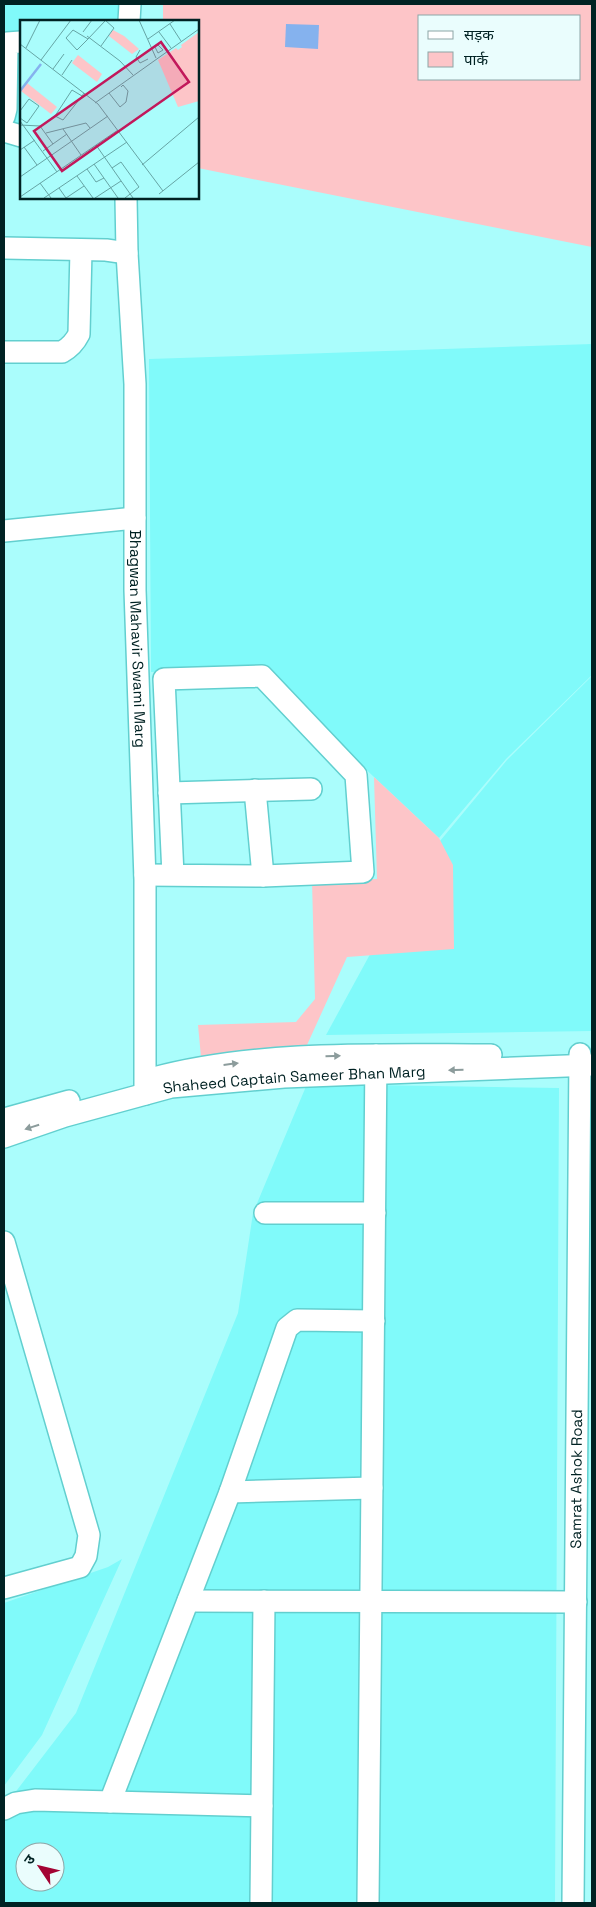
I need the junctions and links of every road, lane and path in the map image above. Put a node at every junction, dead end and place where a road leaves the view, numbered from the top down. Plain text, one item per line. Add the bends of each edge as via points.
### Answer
1 (130, 4) edge
2 (129, 20) edge
3 (20, 42) edge
4 (10, 105) edge
5 (4, 131) edge
6 (20, 136) edge
7 (126, 199) edge
8 (4, 248) edge
9 (81, 250) junction
10 (127, 254) junction
11 (4, 352) edge
12 (135, 518) junction
13 (4, 531) edge
14 (311, 789) dead end
15 (255, 790) junction
16 (169, 793) junction
17 (145, 875) junction
18 (174, 875) junction
19 (263, 876) junction
20 (586, 1060) edge
21 (376, 1064) junction
22 (145, 1087) junction
23 (4, 1118) edge
24 (4, 1136) edge
25 (265, 1213) dead end
26 (375, 1213) junction
27 (4, 1242) edge
28 (374, 1321) junction
29 (585, 1383) edge
30 (372, 1488) junction
31 (230, 1492) junction
32 (4, 1588) edge
33 (371, 1600) junction
34 (188, 1601) junction
35 (264, 1601) junction
36 (576, 1602) junction
37 (110, 1802) junction
38 (262, 1806) junction
39 (4, 1809) edge
40 (262, 1903) edge
41 (368, 1903) edge
42 (573, 1903) edge

1 - 2 street
3 - 4 street via 7,43
5 - 6 street
7 - 10 street, Bhagwan Mahavir Swami Marg
8 - 9 street
9 - 10 street
9 - 11 street via 79,334 75,341 62,352
10 - 12 street, Bhagwan Mahavir Swami Marg via 135,384
12 - 13 street
12 - 17 street, Bhagwan Mahavir Swami Marg via 137,684
14 - 15 street
15 - 16 street
15 - 19 street
16 - 18 street
16 - 19 street via 164,679 262,676 356,775 363,872
17 - 18 street
17 - 22 street, Bhagwan Mahavir Swami Marg
18 - 19 street
20 - 21 street, Shaheed Captain Sameer Bhan Marg
20 - 29 street, Samrat Ashok Road
21 - 22 street, Shaheed Captain Sameer Bhan Marg via 285,1058 182,1070
21 - 26 street
22 - 23 street, Shaheed Captain Sameer Bhan Marg
22 -> 24 street, Shaheed Captain Sameer Bhan Marg
25 - 26 street
26 - 28 street
27 - 32 street via 89,1536 86,1556 80,1567
28 - 30 street
28 - 31 street via 297,1320 287,1328
29 - 36 street, Samrat Ashok Road
30 - 31 street
30 - 33 street
31 - 34 street
33 - 35 street
33 - 36 street
33 - 41 street
34 - 35 street
34 - 37 street
35 - 38 street
36 - 42 street, Samrat Ashok Road
37 - 38 street
37 - 39 street via 35,1800
38 - 40 street

